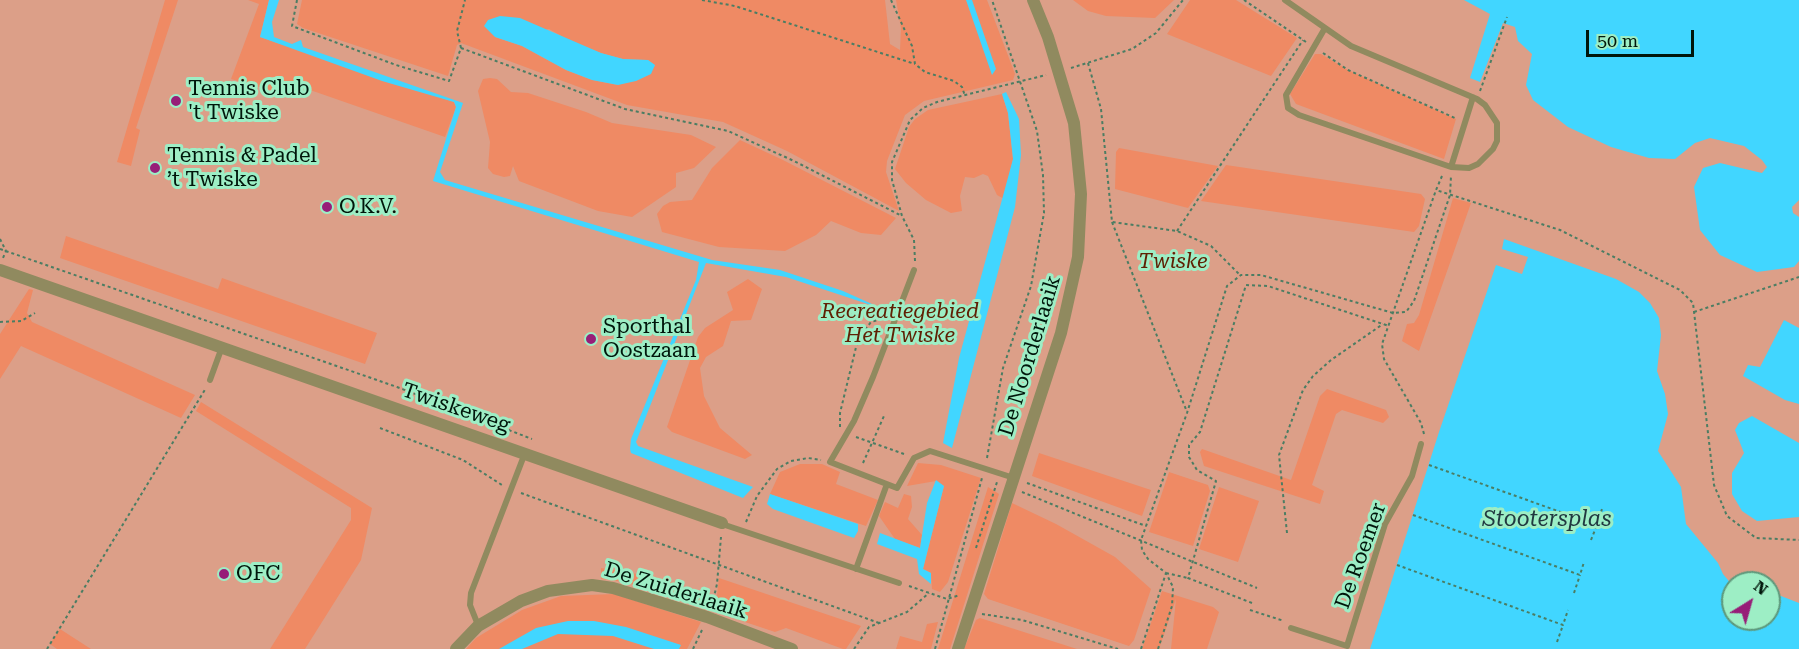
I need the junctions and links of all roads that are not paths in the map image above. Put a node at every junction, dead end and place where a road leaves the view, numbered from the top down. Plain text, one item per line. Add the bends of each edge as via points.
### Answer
1 (1033, 0) edge
2 (1285, 0) edge
3 (1325, 28) junction
4 (1475, 98) junction
5 (1448, 166) junction
6 (0, 270) edge
7 (914, 270) road end
8 (222, 347) junction
9 (210, 380) road end
10 (1422, 444) road end
11 (525, 453) junction
12 (1012, 483) junction
13 (887, 484) junction
14 (722, 524) joint
15 (856, 569) junction
16 (898, 583) road end
17 (478, 626) junction
18 (1292, 626) road end
19 (1346, 648) edge
20 (456, 649) edge
21 (792, 649) edge
22 (958, 649) edge

1 - 12 street, De Noorderlaaik via 1074,123 1081,224 1061,333
2 - 3 lane
3 - 4 lane via 1351,46
3 - 5 lane via 1286,95 1288,108 1299,116
4 - 5 lane
4 - 5 lane via 1497,123 1497,141 1478,165
6 - 8 street, Twiskeweg
7 - 13 lane via 888,343 830,462
8 - 9 lane
8 - 11 street, Twiskeweg
10 - 19 lane, De Roemer via 1412,476 1385,524
11 - 14 street, Twiskeweg
11 - 17 lane via 471,593 470,605
12 - 13 lane via 985,468 940,453 923,453 914,458 897,488
12 - 22 street, De Noorderlaaik
13 - 15 lane
14 - 15 lane, Twiskeweg
15 - 16 lane, Twiskeweg
17 - 20 street, De Zuiderlaaik
17 - 21 street, De Zuiderlaaik via 521,601 548,591 592,585 707,618
18 - 19 lane, De Roemer

